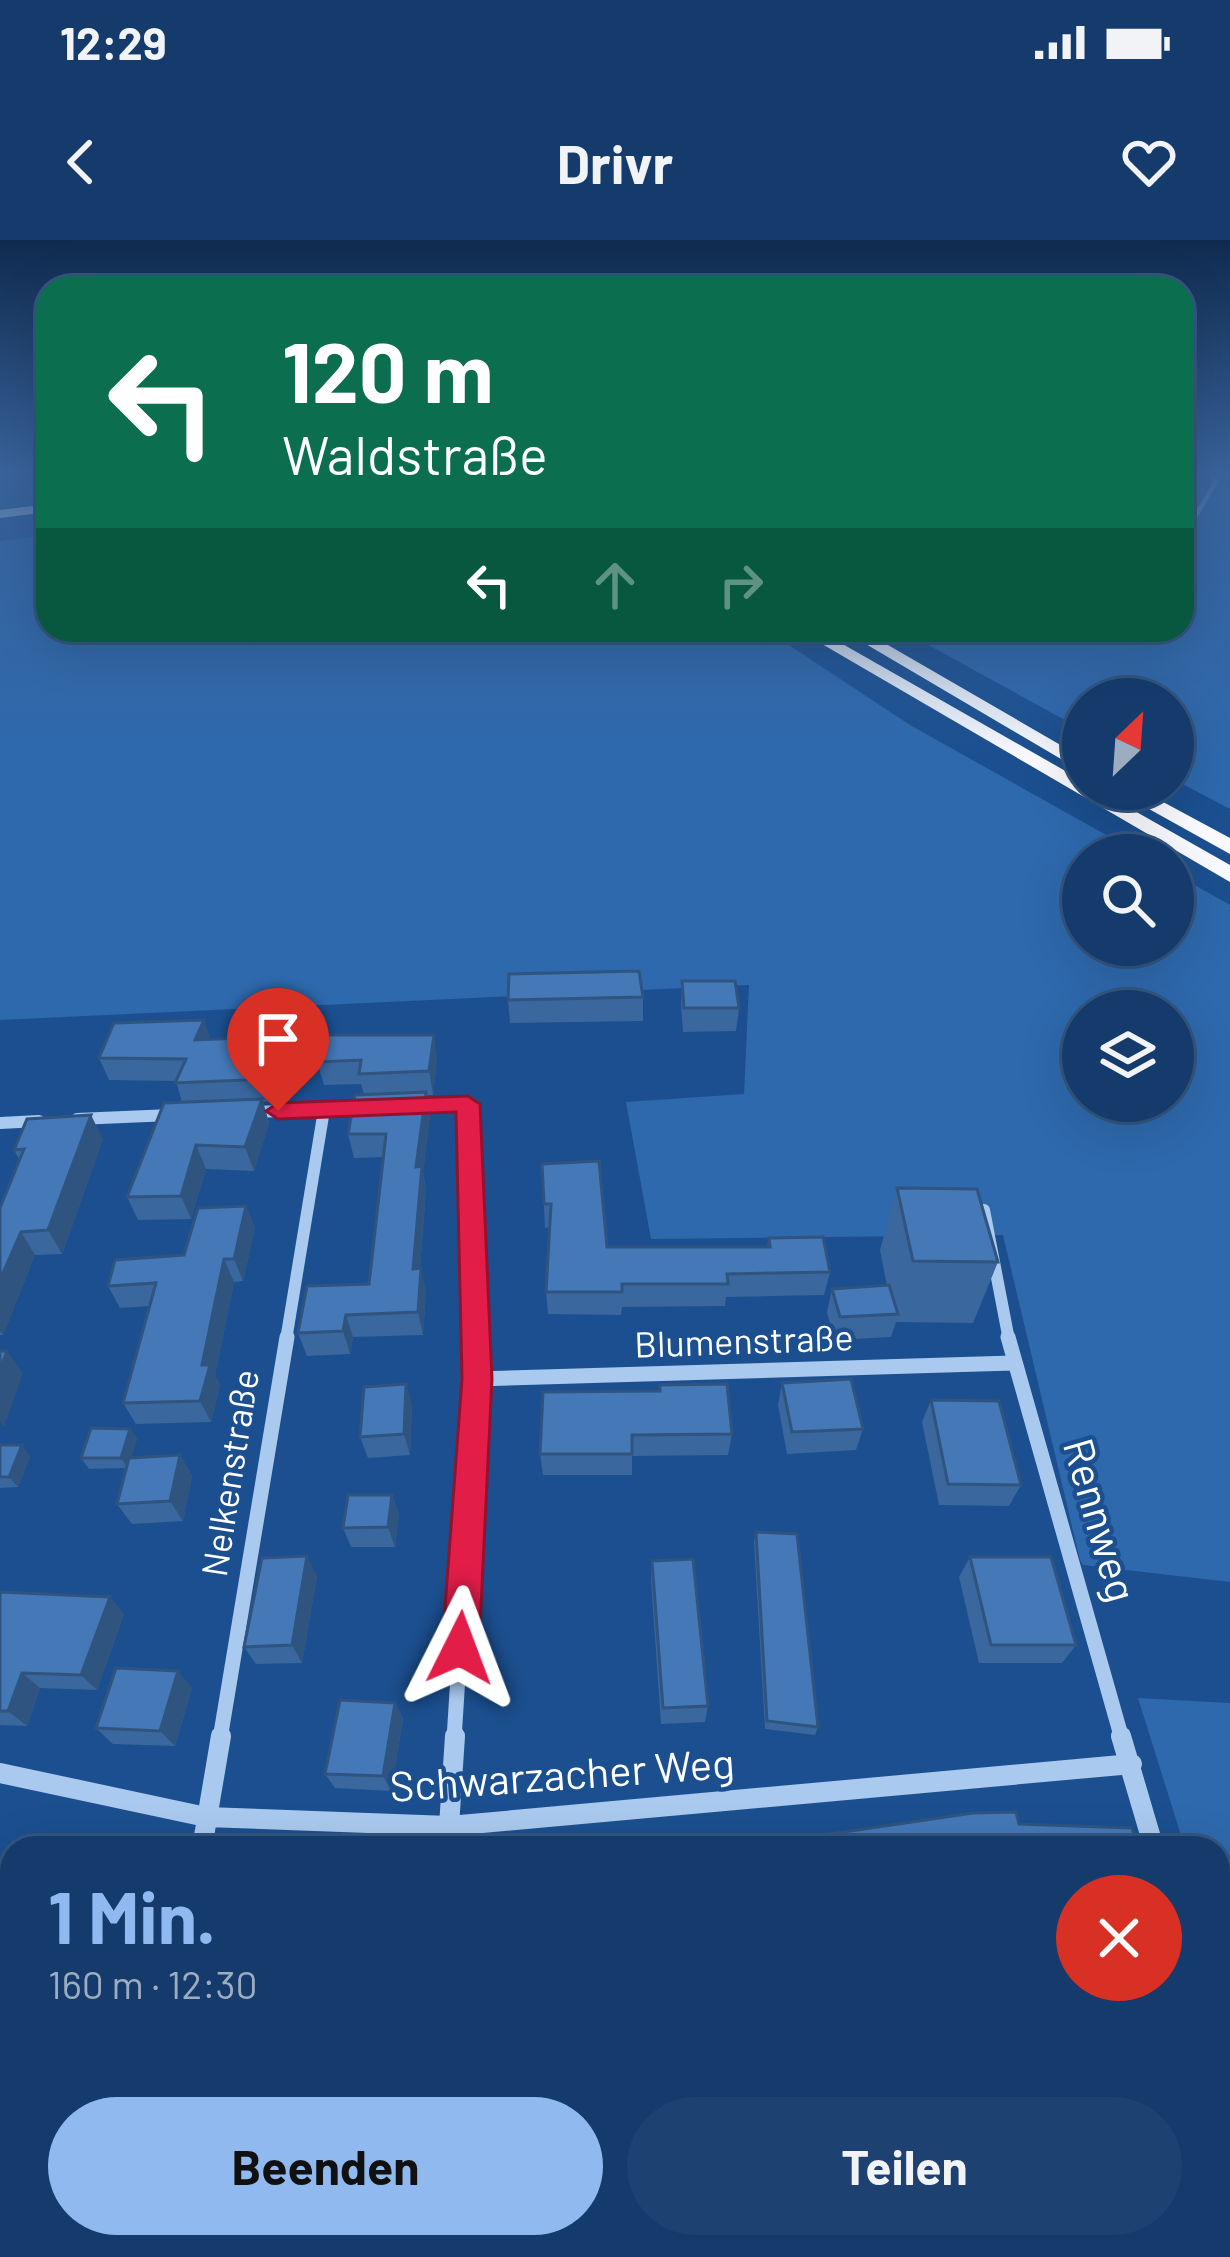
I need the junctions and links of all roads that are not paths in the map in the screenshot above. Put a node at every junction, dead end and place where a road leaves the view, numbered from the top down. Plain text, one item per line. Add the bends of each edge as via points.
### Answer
1 (826, 642) edge
2 (871, 642) edge
3 (1062, 754) edge
4 (1162, 810) edge
5 (1230, 847) edge
6 (1230, 875) edge
7 (406, 1106) edge
8 (386, 1107) edge
9 (324, 1110) junction
10 (233, 1112) edge
11 (188, 1114) edge
12 (71, 1119) edge
13 (47, 1120) edge
14 (0, 1123) edge
15 (984, 1210) edge
16 (1013, 1363) junction
17 (477, 1379) junction
18 (1132, 1764) junction
19 (0, 1773) edge
20 (206, 1817) junction
21 (449, 1826) junction
22 (204, 1836) edge
23 (1151, 1836) edge

1 - 6 highway
2 - 3 highway
4 - 5 highway
7 - 17 street via 468,1104
8 - 9 street
9 - 10 street
9 - 20 street, Nelkenstraße
11 - 12 street
13 - 14 street
15 - 16 street, Rennweg
16 - 17 street, Blumenstraße
16 - 18 street, Rennweg
17 - 21 street
18 - 21 street, Schwarzacher Weg
18 - 23 street, Rennweg
19 - 20 street, Schwarzacher Weg
20 - 21 street, Schwarzacher Weg
20 - 22 street, Nelkenstraße

